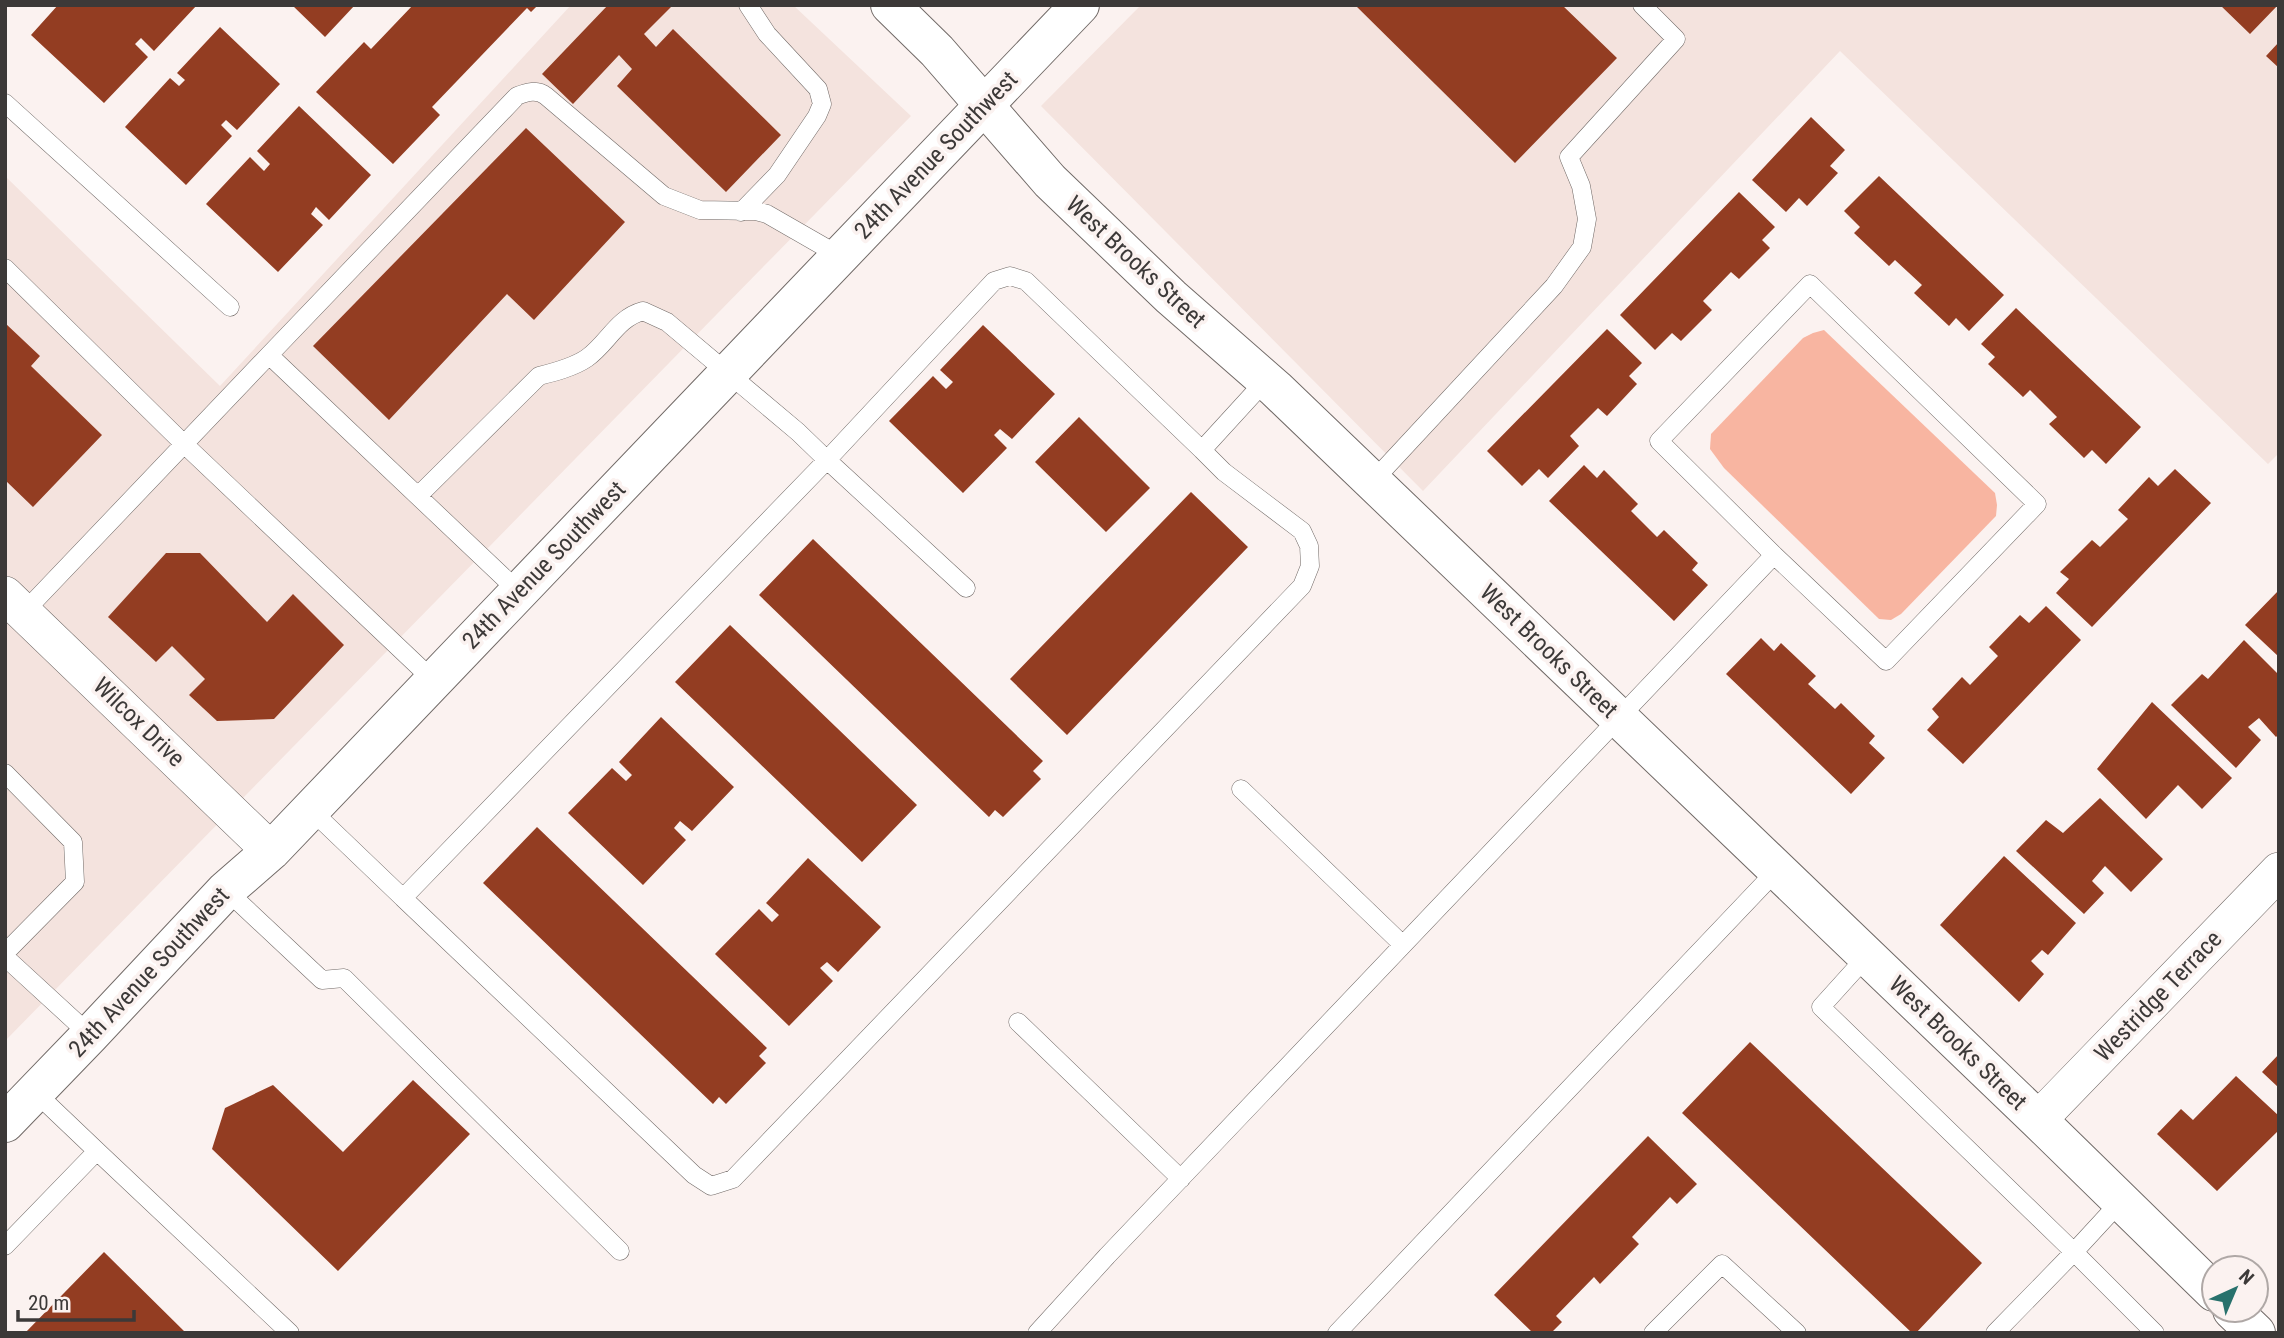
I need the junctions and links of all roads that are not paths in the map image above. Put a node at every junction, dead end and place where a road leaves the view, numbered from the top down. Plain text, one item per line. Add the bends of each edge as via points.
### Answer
1 (748, 5) edge
2 (890, 5) edge
3 (1080, 5) edge
4 (1642, 5) edge
5 (5, 103) edge
6 (985, 104) junction
7 (741, 212) junction
8 (842, 254) junction
9 (5, 268) edge
10 (230, 307) dead end
11 (269, 355) junction
12 (729, 373) junction
13 (1266, 380) junction
14 (184, 444) junction
15 (1202, 450) junction
16 (827, 460) junction
17 (1373, 481) junction
18 (418, 496) junction
19 (1774, 555) junction
20 (966, 588) dead end
21 (518, 592) junction
22 (15, 603) edge
23 (434, 681) junction
24 (1619, 718) junction
25 (5, 773) edge
26 (1241, 789) dead end
27 (310, 809) junction
28 (271, 850) junction
29 (1777, 870) junction
30 (2279, 872) edge
31 (226, 890) junction
32 (403, 898) junction
33 (1403, 945) junction
34 (5, 955) edge
35 (1867, 956) junction
36 (1018, 1022) dead end
37 (90, 1035) junction
38 (35, 1092) junction
39 (2038, 1120) junction
40 (5, 1123) edge
41 (97, 1151) junction
42 (1181, 1178) junction
43 (2121, 1201) junction
44 (5, 1246) edge
45 (620, 1251) dead end
46 (2074, 1252) junction
47 (2200, 1278) edge
48 (290, 1333) edge
49 (1037, 1333) edge
50 (1337, 1333) edge
51 (1653, 1333) edge
52 (1797, 1333) edge
53 (1995, 1333) edge
54 (2155, 1333) edge

1 - 7 lane via 767,34 818,89 822,104 777,175
2 - 6 street, West Brooks Street
3 - 6 street, 24th Avenue Southwest
4 - 17 lane via 1676,39 1569,157 1587,219 1582,247 1554,286
5 - 10 lane
6 - 8 street, 24th Avenue Southwest
6 - 13 street, West Brooks Street via 1050,181
7 - 8 lane via 767,214
7 - 11 lane via 700,210 664,196 547,96 528,92 516,96
8 - 12 street, 24th Avenue Southwest
9 - 14 lane
11 - 14 lane
11 - 18 lane
12 - 16 lane
12 - 18 lane via 667,322 643,311 629,314 588,358 540,376
12 - 21 street, 24th Avenue Southwest
13 - 15 lane
13 - 17 street, West Brooks Street
14 - 22 lane
14 - 23 lane
15 - 16 lane via 1026,281 1010,276 994,281
15 - 32 lane via 1302,531 1310,566 1302,586 733,1179 711,1186 694,1175
16 - 20 lane
16 - 32 lane
17 - 24 street, West Brooks Street
18 - 21 lane
19 - 19 lane via 1659,441 1810,284 2037,504 1886,661
19 - 24 lane
21 - 23 street, 24th Avenue Southwest
22 - 28 street, Wilcox Drive
23 - 27 street, 24th Avenue Southwest
24 - 29 street, West Brooks Street
24 - 33 lane
25 - 34 lane via 73,842 75,882
26 - 33 lane
27 - 28 street, 24th Avenue Southwest
27 - 32 lane
28 - 31 street, 24th Avenue Southwest
29 - 35 street, West Brooks Street
29 - 50 lane
30 - 39 street, Westridge Terrace
31 - 37 street, 24th Avenue Southwest
31 - 45 lane via 322,980 344,978
33 - 42 lane
34 - 37 lane
35 - 39 street, West Brooks Street
35 - 46 lane via 1821,1007
36 - 42 lane
37 - 38 street, 24th Avenue Southwest
38 - 40 street, 24th Avenue Southwest
38 - 41 lane
39 - 43 street, West Brooks Street
41 - 44 lane
41 - 48 lane
42 - 49 lane
43 - 46 lane
43 - 47 street, West Brooks Street
46 - 53 lane
46 - 54 lane
51 - 52 lane via 1723,1264

